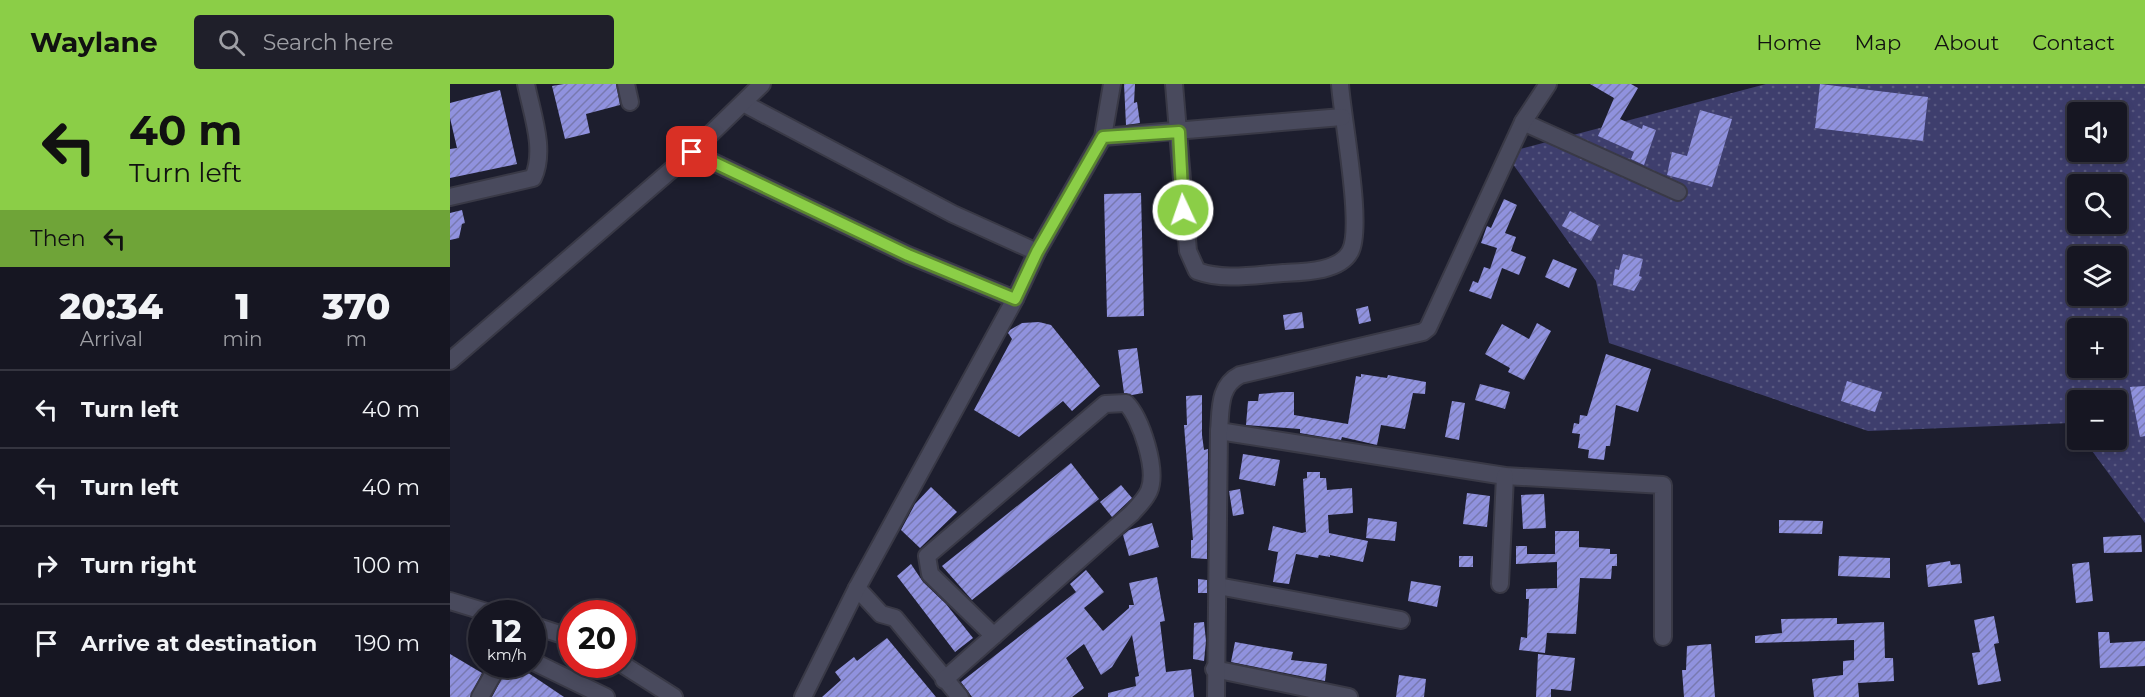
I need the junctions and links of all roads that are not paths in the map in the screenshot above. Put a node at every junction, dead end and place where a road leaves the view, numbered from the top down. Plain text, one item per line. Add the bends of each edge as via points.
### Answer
1 (526, 84) edge
2 (626, 84) edge
3 (762, 84) edge
4 (1112, 84) edge
5 (1174, 84) edge
6 (1340, 84) edge
7 (1548, 84) edge
8 (630, 102) dead end
9 (743, 103) junction
10 (1342, 117) junction
11 (1523, 122) junction
12 (1179, 132) junction
13 (1103, 137) junction
14 (692, 152) junction
15 (1678, 192) dead end
16 (450, 197) edge
17 (1037, 252) junction
18 (1015, 299) junction
19 (450, 361) edge
20 (1219, 431) junction
21 (1505, 476) junction
22 (1500, 585) dead end
23 (1218, 586) junction
24 (857, 588) junction
25 (450, 601) edge
26 (468, 606) edge
27 (1401, 620) dead end
28 (994, 636) junction
29 (1663, 637) dead end
30 (546, 668) edge
31 (1214, 669) junction
32 (636, 673) edge
33 (491, 678) edge
34 (944, 680) junction
35 (480, 697) edge
36 (606, 697) edge
37 (674, 697) edge
38 (803, 697) edge
39 (960, 697) edge
40 (1216, 697) edge
41 (1349, 697) edge

1 - 16 street via 539,151 539,166 533,178
2 - 8 street
3 - 9 street
4 - 13 street
5 - 12 street
6 - 10 street
7 - 11 street
9 - 14 street
9 - 17 street via 953,214
10 - 12 street
10 - 12 street via 1354,243 1350,254 1314,271 1232,277 1197,272 1188,251
11 - 15 street
11 - 20 street via 1428,328 1232,379 1223,392
12 - 13 street
13 - 17 street
14 - 18 street via 908,255
14 - 19 street
17 - 18 street
18 - 24 street
20 - 21 street
20 - 23 street
21 - 22 street
21 - 29 street via 1663,485
23 - 27 street
23 - 31 street
24 - 34 street via 881,614 895,618
24 - 38 street
25 - 26 street
28 - 28 street via 1132,513 1147,494 1152,469 1136,413 1126,403 1105,404 927,556 930,574
28 - 34 street
30 - 36 street
31 - 40 street
31 - 41 street
32 - 37 street
33 - 35 street
34 - 39 street

